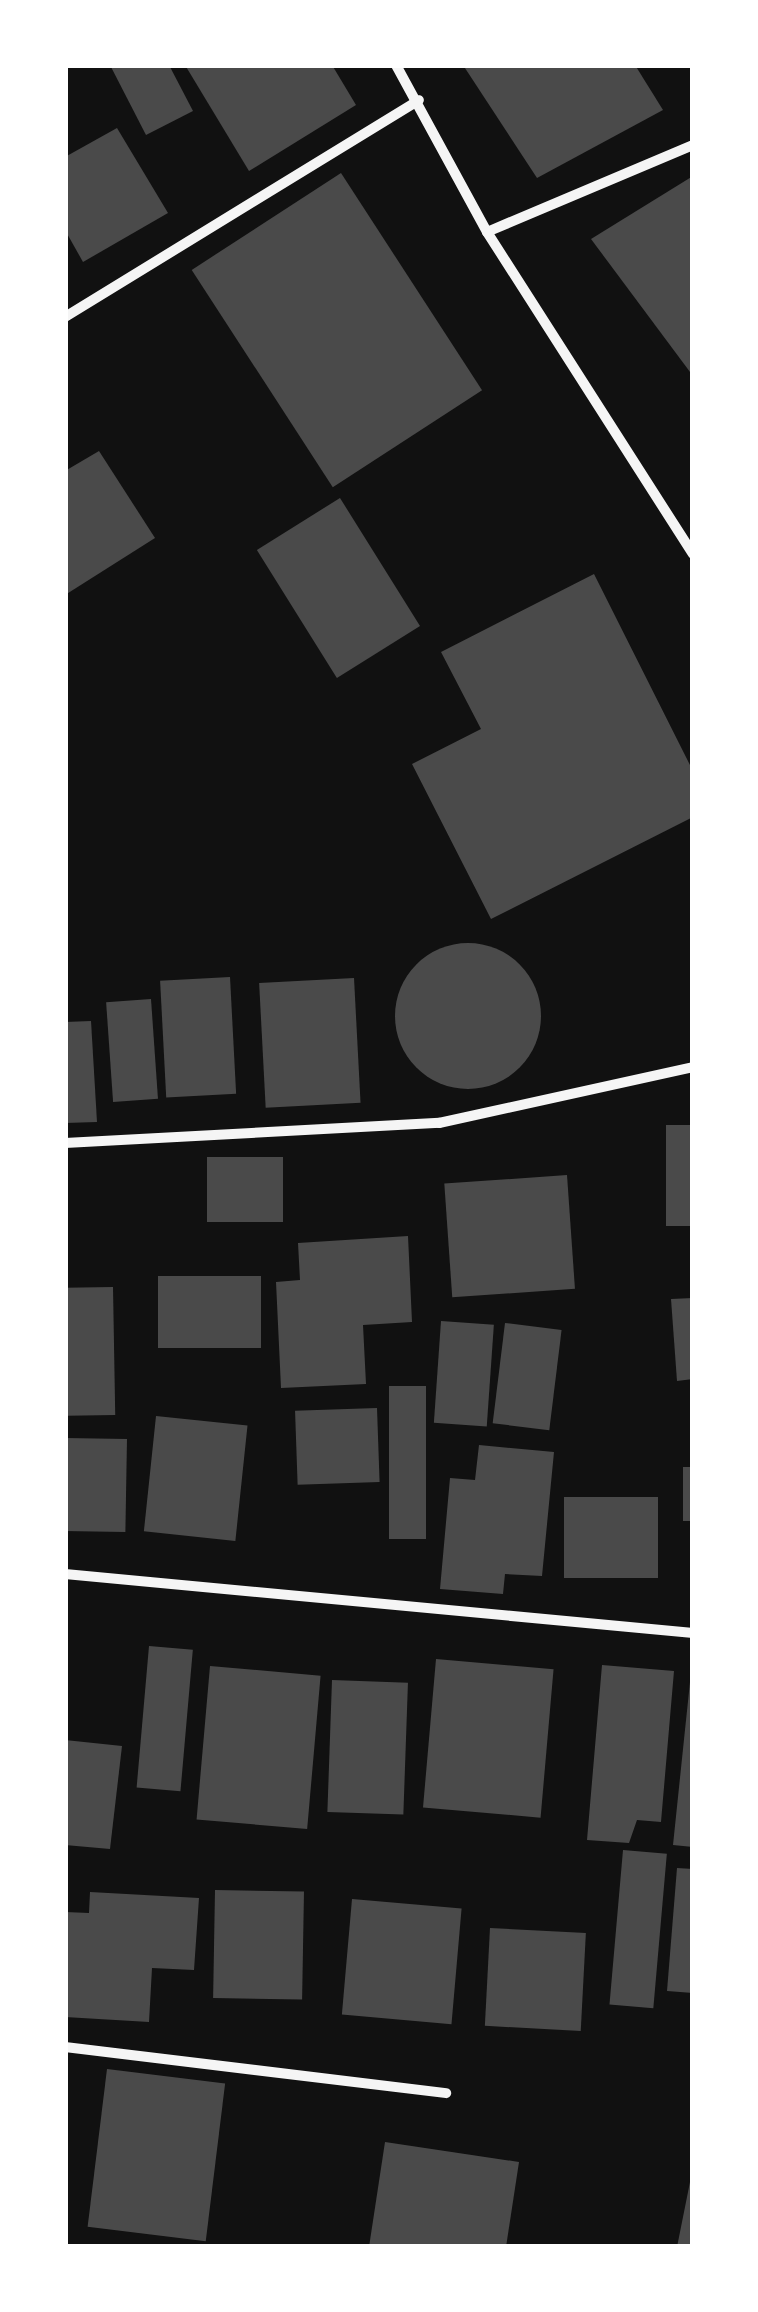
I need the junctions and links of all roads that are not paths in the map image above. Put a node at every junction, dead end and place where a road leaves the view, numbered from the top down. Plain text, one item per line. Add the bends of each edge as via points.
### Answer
1 (396, 65) edge
2 (419, 100) junction
3 (693, 146) edge
4 (487, 232) junction
5 (65, 317) edge
6 (693, 554) edge
7 (693, 1067) edge
8 (65, 1143) edge
9 (65, 1574) edge
10 (693, 1633) edge
11 (65, 2047) edge
12 (446, 2093) dead end

1 - 2 street
2 - 4 street
2 - 5 street
3 - 4 street
4 - 6 street
7 - 8 street via 439,1123
9 - 10 street
11 - 12 street

